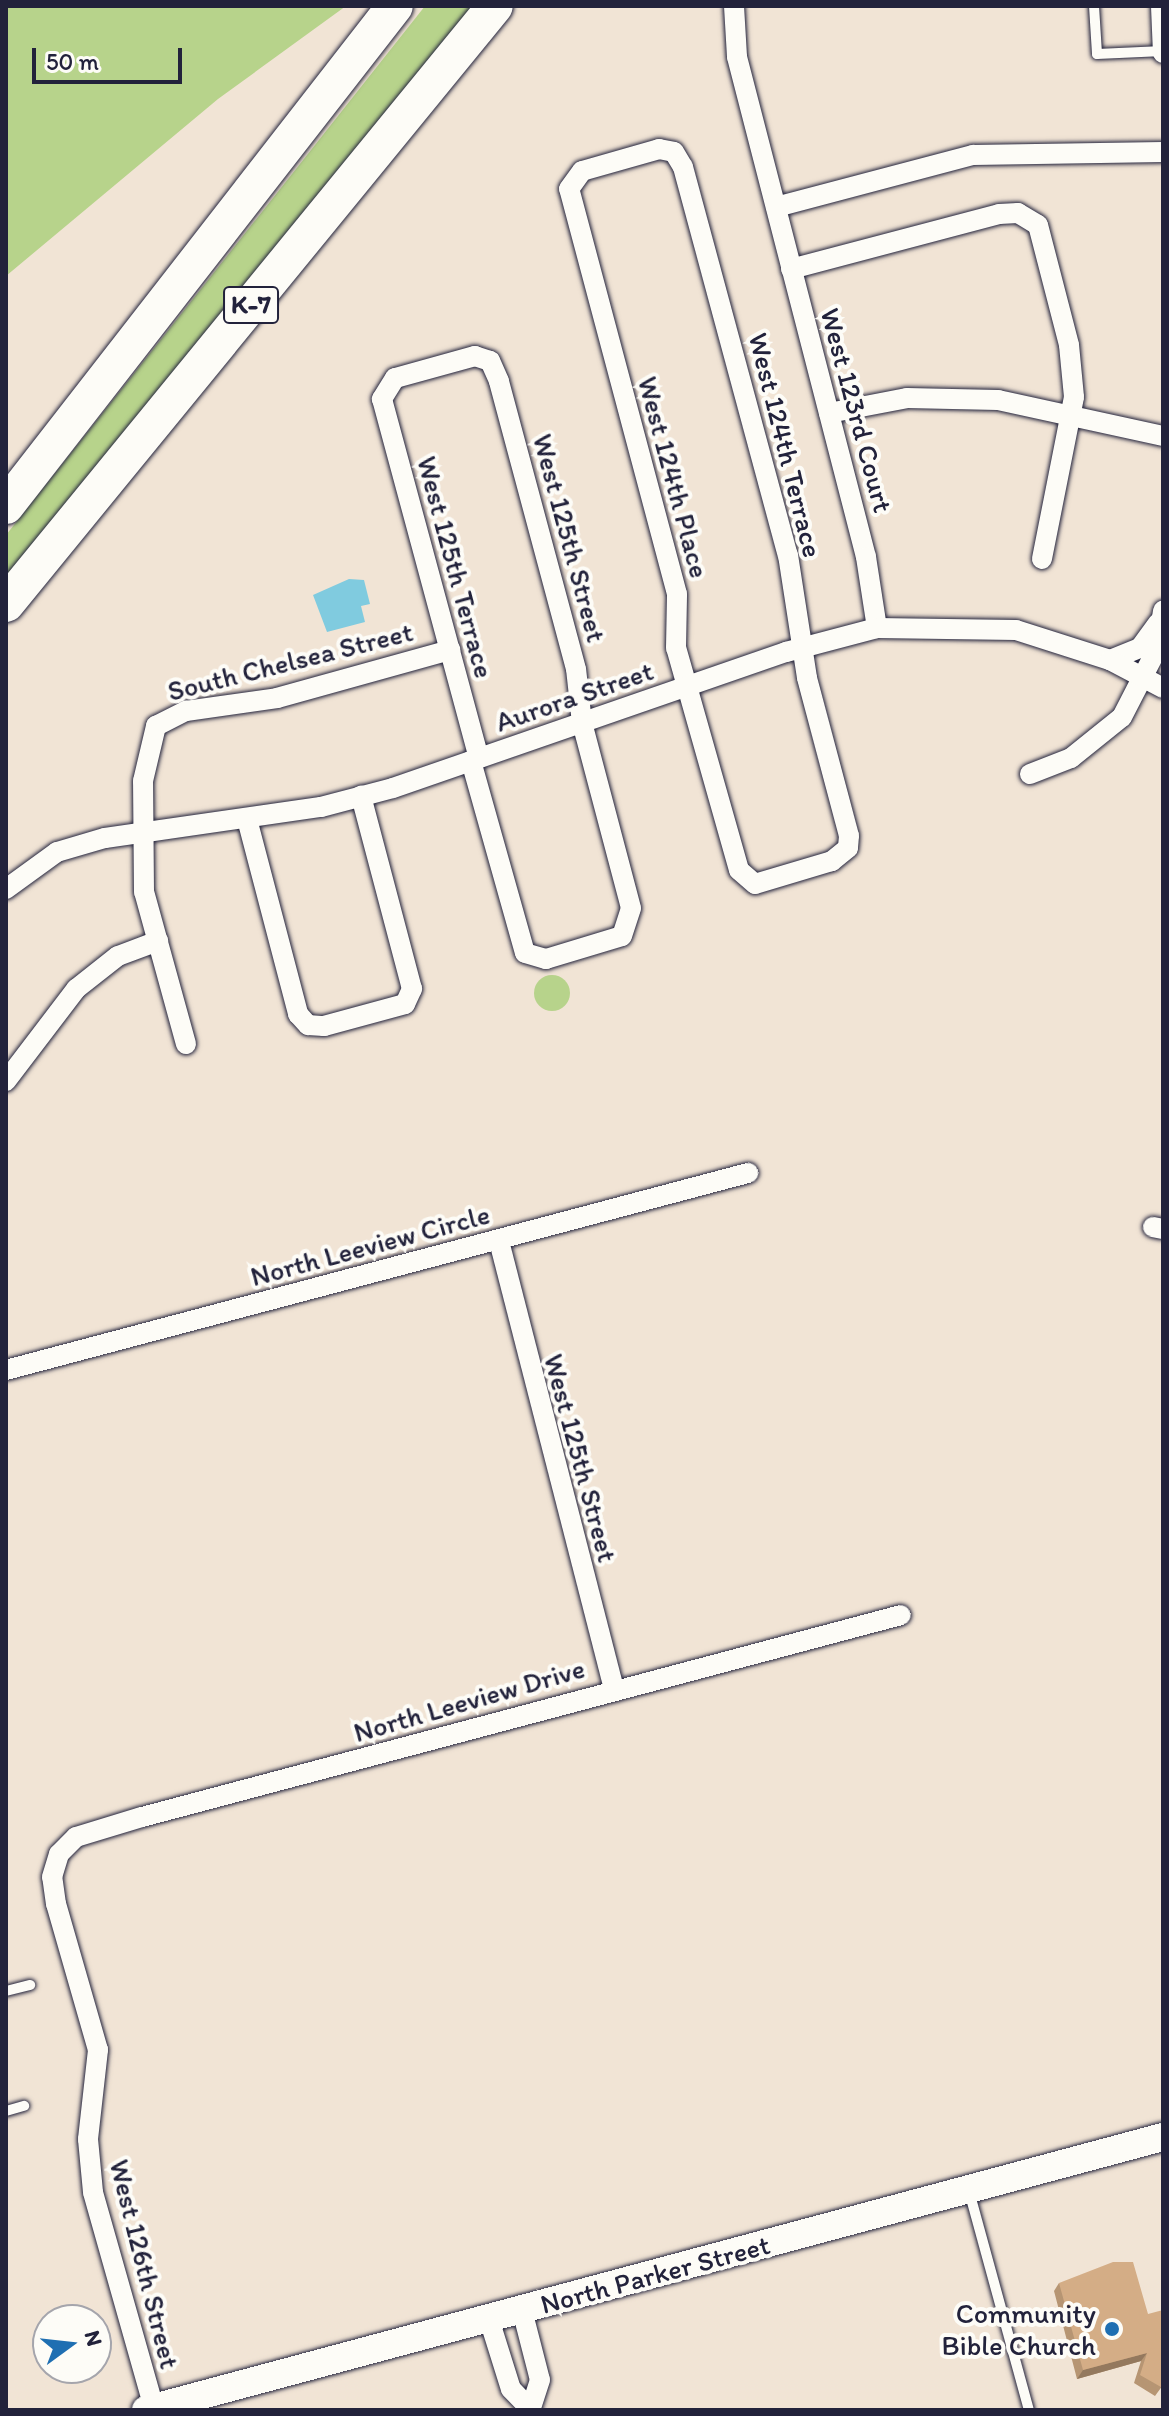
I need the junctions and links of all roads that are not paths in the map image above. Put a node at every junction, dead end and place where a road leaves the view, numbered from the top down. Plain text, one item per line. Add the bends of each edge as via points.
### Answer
1 (395, 6) edge
2 (495, 6) edge
3 (734, 6) edge
4 (1094, 6) edge
5 (1161, 6) edge
6 (1163, 52) edge
7 (1163, 152) edge
8 (573, 177) joint
9 (776, 207) junction
10 (791, 269) junction
11 (383, 390) joint
12 (1071, 411) junction
13 (829, 413) junction
14 (1163, 436) edge
15 (6, 506) edge
16 (1042, 559) dead end
17 (6, 604) edge
18 (1162, 615) edge
19 (877, 628) junction
20 (802, 648) junction
21 (450, 650) junction
22 (1110, 660) junction
23 (1158, 684) edge
24 (688, 687) junction
25 (582, 723) junction
26 (475, 759) junction
27 (1030, 774) dead end
28 (361, 796) junction
29 (247, 819) junction
30 (146, 831) junction
31 (839, 857) joint
32 (6, 889) edge
33 (158, 941) junction
34 (532, 957) joint
35 (186, 1044) dead end
36 (6, 1081) edge
37 (748, 1173) dead end
38 (499, 1241) junction
39 (6, 1370) edge
40 (901, 1615) dead end
41 (614, 1689) junction
42 (59, 1854) joint
43 (30, 1985) dead end
44 (6, 1991) edge
45 (24, 2106) dead end
46 (6, 2111) edge
47 (1163, 2137) edge
48 (969, 2189) junction
49 (522, 2310) junction
50 (489, 2319) junction
51 (150, 2409) edge
52 (531, 2409) edge
53 (1029, 2410) edge

1 - 15 highway, K-7
2 - 17 highway, K-7
3 - 9 street, West 123rd Court via 737,57
4 - 6 lane via 1097,54
5 - 6 street
7 - 9 street via 973,155
8 - 20 street, West 124th Terrace via 659,149 680,157 788,555
8 - 24 street, West 124th Place via 570,201 677,594 676,648
9 - 10 street, West 123rd Court
10 - 12 street via 999,214 1031,217 1069,345
10 - 13 street, West 123rd Court
11 - 21 street, West 125th Terrace
11 - 25 street, West 125th Street via 395,378 470,357 494,367 576,669
12 - 13 street via 943,397
12 - 14 street
12 - 16 street
13 - 19 street, West 123rd Court
18 - 22 street via 1140,648
18 - 23 street
19 - 20 street, Aurora Street
19 - 22 street, Aurora Street via 1016,630
20 - 24 street, Aurora Street
20 - 31 street, West 124th Terrace via 849,836
21 - 26 street, West 125th Terrace
21 - 30 street, South Chelsea Street via 277,698 170,716 156,726 143,781
22 - 23 street, Aurora Street
23 - 27 street via 1098,739
24 - 25 street, Aurora Street
24 - 31 street, West 124th Place via 742,878 755,884
25 - 26 street, Aurora Street
25 - 34 street, West 125th Street via 633,918 619,937
26 - 28 street, Aurora Street
26 - 34 street, West 125th Terrace via 521,947
28 - 29 street, Aurora Street
28 - 29 street via 409,975 405,1004 324,1026 303,1022
29 - 30 street, Aurora Street
30 - 32 street, Aurora Street via 57,852
30 - 33 street, South Chelsea Street via 144,892
33 - 35 street, South Chelsea Street
33 - 36 street via 118,956 76,989
37 - 38 street, North Leeview Circle
38 - 39 street, North Leeview Circle
38 - 41 street, West 125th Street
40 - 41 street, North Leeview Drive
41 - 42 street, North Leeview Drive via 142,1817 76,1837
42 - 51 street, West 126th Street via 52,1877 56,1904 98,2050 88,2139 93,2192
43 - 44 lane
45 - 46 lane
47 - 48 street, North Parker Street
48 - 49 street, North Parker Street
48 - 53 lane
49 - 50 street, North Parker Street
49 - 52 street via 540,2380
50 - 51 street, North Parker Street
50 - 52 street via 511,2389

